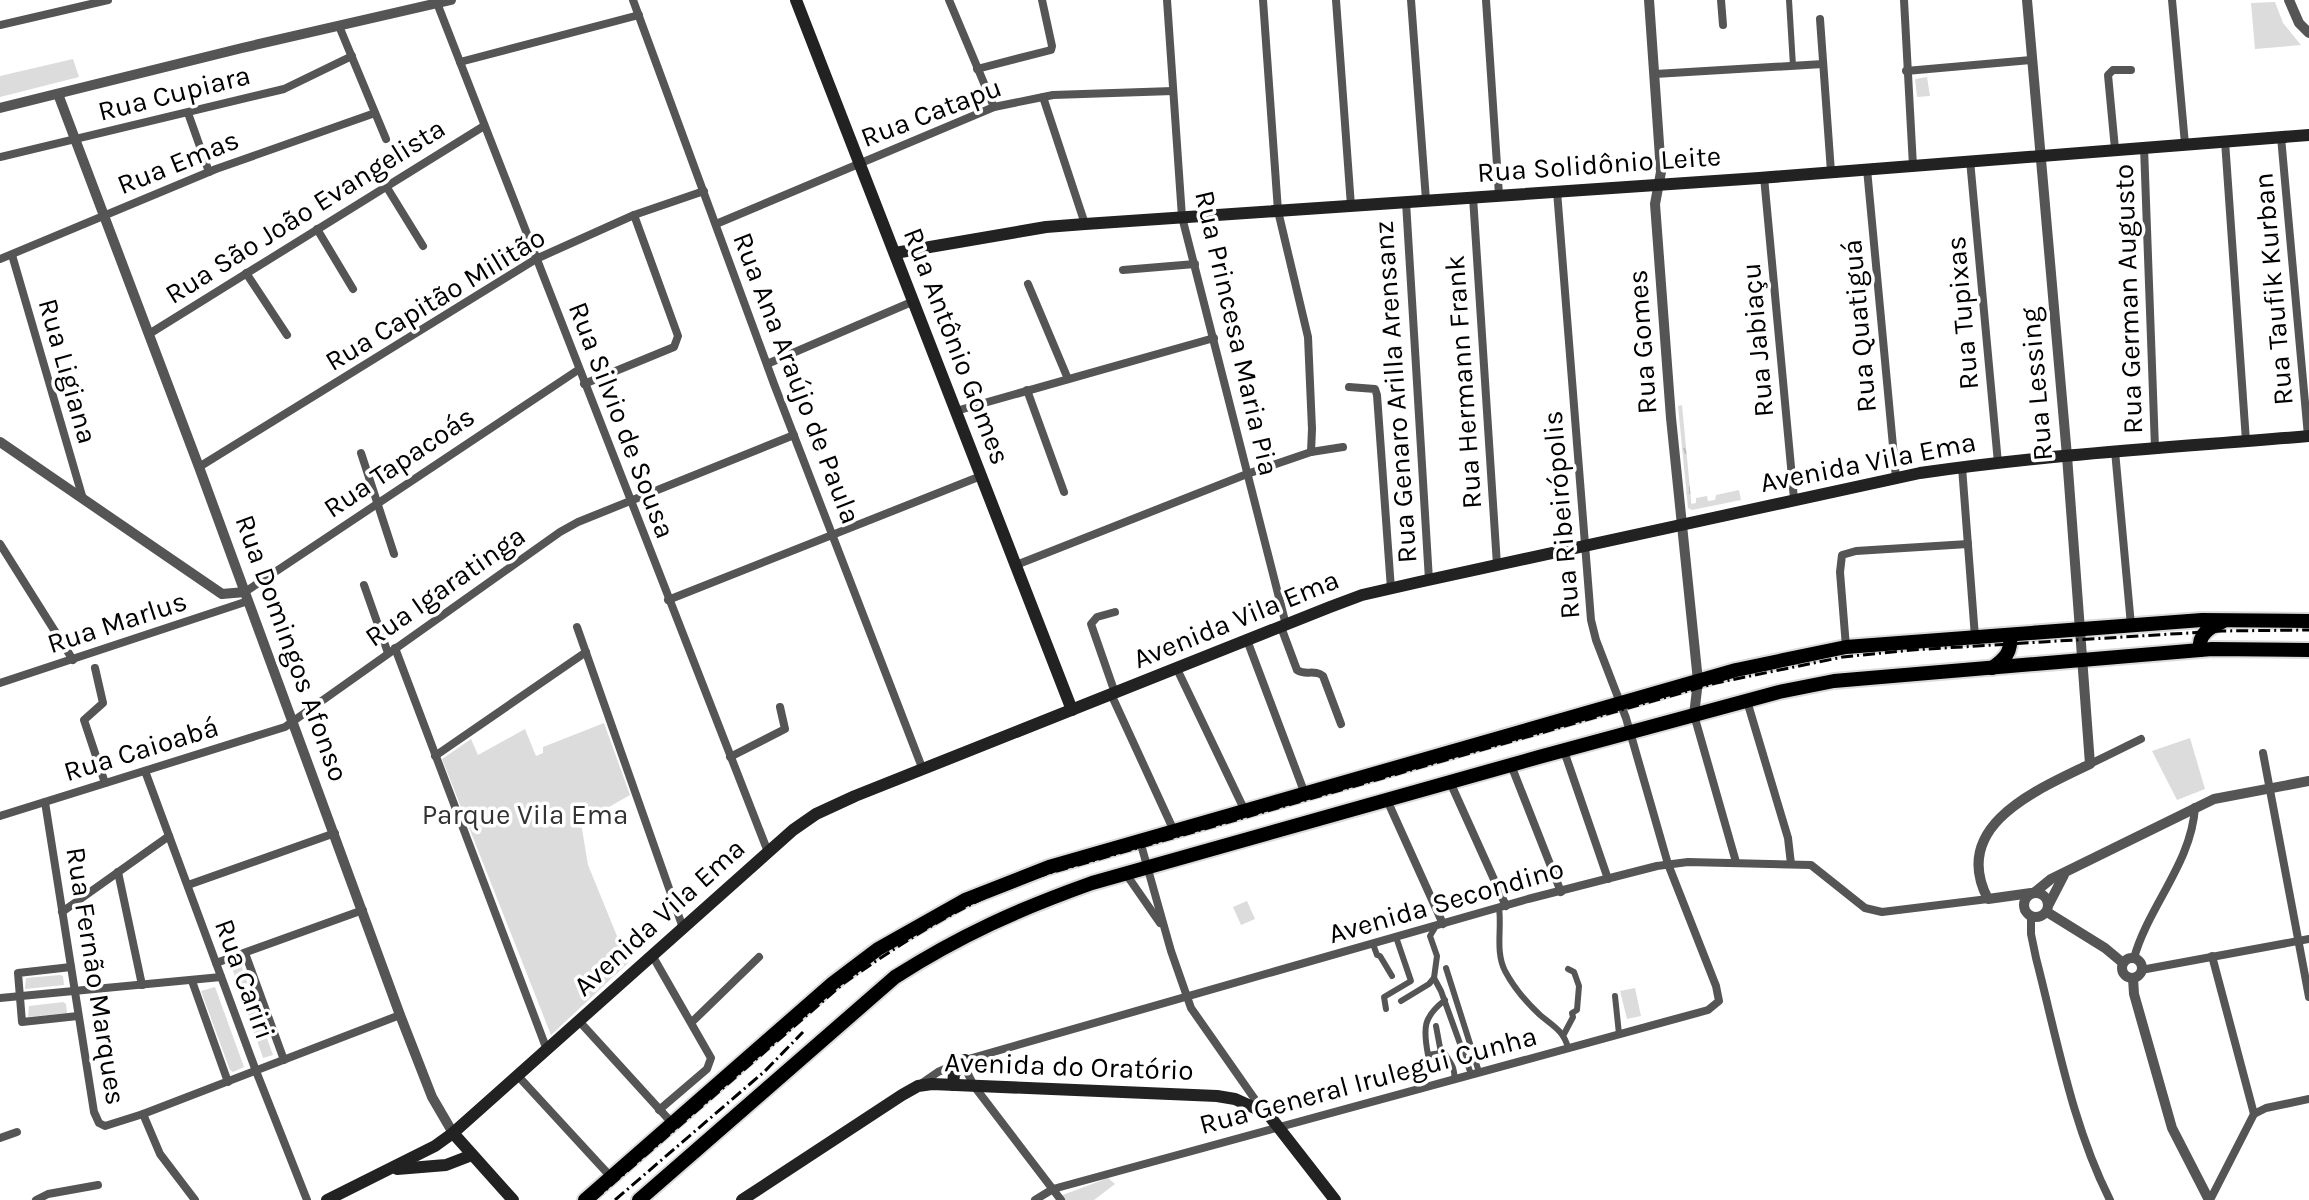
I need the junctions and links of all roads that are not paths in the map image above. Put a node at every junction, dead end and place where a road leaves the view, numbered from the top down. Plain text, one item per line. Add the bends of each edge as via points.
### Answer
1 (108, 0) edge
2 (451, 0) edge
3 (633, 0) edge
4 (796, 0) edge
5 (949, 0) edge
6 (1042, 0) edge
7 (1167, 0) edge
8 (1263, 0) edge
9 (1336, 0) edge
10 (1411, 0) edge
11 (1486, 0) edge
12 (1649, 0) edge
13 (1721, 0) edge
14 (1789, 0) edge
15 (1904, 0) edge
16 (2027, 0) edge
17 (2172, 0) edge
18 (2289, 0) edge
19 (437, 3) junction
20 (639, 15) junction
21 (1820, 19) dead end
22 (0, 25) edge
23 (1723, 25) dead end
24 (339, 26) junction
25 (2309, 33) edge
26 (352, 56) junction
27 (2031, 60) junction
28 (460, 62) junction
29 (1823, 64) junction
30 (1793, 66) junction
31 (977, 69) junction
32 (2131, 70) dead end
33 (1906, 71) junction
34 (1655, 74) junction
35 (1173, 91) junction
36 (58, 94) junction
37 (1043, 97) junction
38 (994, 107) junction
39 (0, 108) edge
40 (188, 113) junction
41 (375, 113) junction
42 (484, 126) junction
43 (2309, 135) edge
44 (2281, 137) junction
45 (76, 139) junction
46 (386, 139) dead end
47 (2225, 141) junction
48 (2185, 144) junction
49 (2144, 147) junction
50 (2115, 149) junction
51 (2039, 154) junction
52 (0, 157) edge
53 (1970, 160) junction
54 (860, 162) junction
55 (1913, 166) junction
56 (1867, 169) junction
57 (209, 172) junction
58 (1831, 172) junction
59 (1764, 177) junction
60 (1658, 185) junction
61 (386, 186) junction
62 (704, 191) junction
63 (1557, 191) junction
64 (1499, 195) junction
65 (1473, 197) junction
66 (1426, 200) junction
67 (1406, 202) junction
68 (1351, 206) junction
69 (1278, 211) junction
70 (634, 215) junction
71 (105, 216) junction
72 (1182, 217) junction
73 (716, 224) junction
74 (1085, 224) junction
75 (317, 229) junction
76 (423, 246) dead end
77 (895, 253) junction
78 (12, 255) junction
79 (0, 259) edge
80 (536, 259) junction
81 (1195, 264) junction
82 (1123, 270) dead end
83 (246, 273) junction
84 (1028, 284) dead end
85 (353, 289) dead end
86 (914, 301) junction
87 (149, 334) junction
88 (287, 335) dead end
89 (1214, 338) junction
90 (767, 364) junction
91 (578, 370) junction
92 (1068, 379) junction
93 (584, 384) junction
94 (1349, 387) dead end
95 (1027, 390) junction
96 (956, 411) junction
97 (794, 435) junction
98 (2308, 436) edge
99 (2246, 441) junction
100 (0, 442) edge
101 (1343, 447) dead end
102 (2155, 448) junction
103 (2115, 451) junction
104 (1311, 452) junction
105 (361, 453) dead end
106 (2067, 456) junction
107 (1998, 463) junction
108 (199, 467) junction
109 (1962, 467) junction
110 (1247, 474) junction
111 (981, 476) junction
112 (1896, 478) junction
113 (1064, 492) dead end
114 (83, 499) junction
115 (1794, 499) junction
116 (630, 501) junction
117 (377, 503) junction
118 (1682, 523) junction
119 (833, 534) junction
120 (0, 544) edge
121 (1968, 544) junction
122 (1584, 545) junction
123 (394, 554) dead end
124 (1016, 565) junction
125 (1497, 565) junction
126 (1429, 580) junction
127 (364, 585) dead end
128 (1391, 589) junction
129 (246, 596) junction
130 (668, 600) junction
131 (1115, 612) dead end
132 (2226, 620) junction
133 (2309, 621) edge
134 (2131, 625) junction
135 (1284, 626) junction
136 (577, 627) dead end
137 (2078, 630) junction
138 (2010, 635) junction
139 (1975, 637) junction
140 (1247, 640) junction
141 (1846, 647) junction
142 (391, 650) junction
143 (2200, 650) junction
144 (2309, 650) edge
145 (586, 652) junction
146 (2080, 659) junction
147 (73, 660) junction
148 (95, 668) dead end
149 (1991, 668) junction
150 (1177, 669) junction
151 (1698, 681) junction
152 (0, 683) edge
153 (1113, 694) junction
154 (1747, 701) junction
155 (1621, 703) junction
156 (780, 707) dead end
157 (1072, 710) junction
158 (1694, 715) junction
159 (293, 722) junction
160 (1341, 724) dead end
161 (1631, 733) junction
162 (2141, 739) dead end
163 (1564, 751) junction
164 (2263, 753) dead end
165 (435, 756) junction
166 (730, 757) junction
167 (2090, 764) junction
168 (1511, 765) junction
169 (923, 770) junction
170 (145, 771) junction
171 (2309, 781) edge
172 (1450, 782) junction
173 (105, 783) junction
174 (2269, 788) junction
175 (1305, 794) junction
176 (1387, 800) junction
177 (45, 802) junction
178 (2195, 807) junction
179 (1245, 811) junction
180 (0, 816) edge
181 (1174, 831) junction
182 (335, 833) junction
183 (169, 836) junction
184 (1140, 841) junction
185 (768, 852) junction
186 (1736, 862) junction
187 (1668, 864) junction
188 (1791, 864) junction
189 (1147, 868) junction
190 (118, 872) junction
191 (1126, 874) junction
192 (2064, 875) junction
193 (1608, 879) junction
194 (188, 885) junction
195 (1561, 892) junction
196 (2033, 893) junction
197 (1988, 899) junction
198 (2002, 899) junction
199 (1503, 907) junction
200 (2048, 908) junction
201 (363, 910) junction
202 (62, 912) junction
203 (2028, 913) junction
204 (1440, 925) junction
205 (683, 928) junction
206 (1165, 930) junction
207 (1396, 937) junction
208 (2304, 940) edge
209 (1373, 944) junction
210 (245, 953) junction
211 (652, 955) junction
212 (2212, 956) junction
213 (759, 957) dead end
214 (2128, 961) junction
215 (216, 963) junction
216 (71, 967) junction
217 (1446, 968) dead end
218 (1568, 969) dead end
219 (2137, 974) junction
220 (1392, 976) dead end
221 (221, 977) junction
222 (1434, 978) junction
223 (192, 981) junction
224 (142, 985) junction
225 (74, 992) junction
226 (1615, 996) dead end
227 (20, 997) junction
228 (1188, 997) junction
229 (2309, 997) edge
230 (0, 998) edge
231 (1445, 1000) junction
232 (1401, 1001) dead end
233 (1715, 1006) joint
234 (1386, 1009) dead end
235 (400, 1015) junction
236 (78, 1016) junction
237 (579, 1021) junction
238 (692, 1022) junction
239 (1436, 1026) dead end
240 (1564, 1034) junction
241 (1619, 1034) junction
242 (1568, 1048) junction
243 (547, 1050) junction
244 (1441, 1053) junction
245 (284, 1060) junction
246 (965, 1060) junction
247 (256, 1071) junction
248 (1475, 1073) junction
249 (518, 1076) junction
250 (1454, 1079) junction
251 (228, 1082) junction
252 (953, 1085) junction
253 (918, 1086) junction
254 (974, 1086) junction
255 (2309, 1099) edge
256 (1261, 1109) junction
257 (659, 1110) junction
258 (143, 1114) junction
259 (2254, 1114) junction
260 (672, 1123) junction
261 (1279, 1127) junction
262 (17, 1132) dead end
263 (453, 1133) junction
264 (0, 1138) edge
265 (472, 1155) junction
266 (390, 1169) junction
267 (611, 1177) junction
268 (98, 1185) dead end
269 (1053, 1189) junction
270 (336, 1198) edge
271 (36, 1200) edge
272 (195, 1200) edge
273 (307, 1200) edge
274 (513, 1200) edge
275 (585, 1200) edge
276 (639, 1200) edge
277 (742, 1200) edge
278 (1035, 1200) edge
279 (1061, 1200) edge
280 (1335, 1200) edge
281 (2110, 1200) edge
282 (2210, 1200) edge

1 - 22 street
2 - 19 street
3 - 20 street, Rua Ana Araújo de Paula
4 - 54 main road, Rua Antônio Gomes
5 - 31 street
6 - 31 street via 1051,50
7 - 35 street, Rua Princesa Maria Pia
8 - 69 street
9 - 68 street
10 - 66 street
11 - 64 street
12 - 34 street, Rua Gomes
13 - 23 street
14 - 30 street
15 - 33 street
16 - 27 street, Rua Lessing
17 - 48 street
18 - 25 street
19 - 24 street
19 - 28 street, Rua Silvio de Sousa
20 - 28 street
20 - 62 street, Rua Ana Araújo de Paula
21 - 29 street
24 - 26 street
24 - 36 street
26 - 40 street, Rua Cupiara via 284,89
26 - 41 street
27 - 33 street
27 - 51 street, Rua Lessing
28 - 42 street, Rua Silvio de Sousa
29 - 30 street
29 - 58 street
30 - 34 street
31 - 38 street
32 - 50 street via 2108,75
33 - 55 street
34 - 60 street, Rua Gomes
35 - 37 street, Rua Catapu
35 - 72 street, Rua Princesa Maria Pia
36 - 39 street
36 - 45 street, Rua Domingos Afonso
37 - 38 street, Rua Catapu
37 - 74 street
38 - 54 street, Rua Catapu
40 - 45 street, Rua Cupiara
40 - 57 street
41 - 46 street
41 - 57 street, Rua Emas
42 - 61 street, Rua São João Evangelista
42 - 80 street, Rua Silvio de Sousa
43 - 44 main road, Rua Solidônio Leite
44 - 47 main road, Rua Solidônio Leite
44 - 98 street, Rua Taufik Kurban
45 - 52 street, Rua Cupiara
45 - 71 street, Rua Domingos Afonso
47 - 48 main road, Rua Solidônio Leite
47 - 99 street
48 - 49 main road, Rua Solidônio Leite
49 - 50 main road, Rua Solidônio Leite
49 - 102 street, Rua German Augusto
50 - 51 main road, Rua Solidônio Leite
51 - 53 main road, Rua Solidônio Leite
51 - 106 street, Rua Lessing
53 - 55 main road, Rua Solidônio Leite
53 - 107 street, Rua Tupixas
54 - 73 street, Rua Catapu
54 - 77 main road, Rua Antônio Gomes
55 - 56 main road, Rua Solidônio Leite
56 - 58 main road, Rua Solidônio Leite
56 - 112 street, Rua Quatiguá
57 - 71 street, Rua Emas
58 - 59 main road, Rua Solidônio Leite
59 - 60 main road, Rua Solidônio Leite
59 - 115 street, Rua Jabiaçu
60 - 63 main road, Rua Solidônio Leite
60 - 118 street, Rua Gomes via 1656,219
61 - 75 street, Rua São João Evangelista
61 - 76 street
62 - 70 street, Rua Capitão Militão
62 - 73 street, Rua Ana Araújo de Paula
63 - 64 main road, Rua Solidônio Leite
63 - 122 street, Rua Ribeirópolis
64 - 65 main road, Rua Solidônio Leite
65 - 66 main road, Rua Solidônio Leite
65 - 125 street, Rua Hermann Frank
66 - 67 main road, Rua Solidônio Leite
67 - 68 main road, Rua Solidônio Leite
67 - 126 street, Rua Genaro Arilla Arensanz
68 - 69 main road, Rua Solidônio Leite
69 - 72 main road, Rua Solidônio Leite
69 - 104 street via 1306,325
70 - 80 street, Rua Capitão Militão
70 - 93 street via 678,343
71 - 78 street, Rua Emas
71 - 87 street, Rua Domingos Afonso
72 - 74 main road, Rua Solidônio Leite
72 - 81 street, Rua Princesa Maria Pia
73 - 90 street, Rua Ana Araújo de Paula
74 - 77 main road, Rua Solidônio Leite
75 - 83 street, Rua São João Evangelista
75 - 85 street
77 - 86 main road, Rua Antônio Gomes
78 - 79 street, Rua Emas
78 - 114 street, Rua Ligiana
80 - 91 street, Rua Silvio de Sousa
80 - 108 street, Rua Capitão Militão
81 - 82 street
81 - 89 street, Rua Princesa Maria Pia
83 - 87 street, Rua São João Evangelista
83 - 88 street
84 - 92 street
86 - 90 street
86 - 96 main road, Rua Antônio Gomes
87 - 108 street, Rua Domingos Afonso
89 - 92 street
89 - 110 street, Rua Princesa Maria Pia
90 - 97 street, Rua Ana Araújo de Paula
91 - 93 street, Rua Silvio de Sousa
91 - 117 street, Rua Tapacoás
92 - 95 street
93 - 116 street, Rua Silvio de Sousa
94 - 128 street via 1375,389 1377,395
95 - 96 street
95 - 113 street
96 - 111 main road, Rua Antônio Gomes
97 - 116 street, Rua Igaratinga
97 - 119 street, Rua Ana Araújo de Paula
98 - 99 main road, Avenida Vila Ema
99 - 102 main road, Avenida Vila Ema
100 - 114 street
101 - 104 street
102 - 103 main road, Avenida Vila Ema
103 - 106 main road, Avenida Vila Ema
103 - 134 street
104 - 110 street
105 - 117 street
106 - 107 main road, Avenida Vila Ema
106 - 137 street, Rua Lessing
107 - 109 main road, Avenida Vila Ema
108 - 129 street, Rua Domingos Afonso
109 - 112 main road, Avenida Vila Ema
109 - 121 street
110 - 124 street
110 - 135 street, Rua Princesa Maria Pia
111 - 119 street
111 - 124 main road, Rua Antônio Gomes
112 - 115 main road, Avenida Vila Ema
114 - 129 street via 222,594
115 - 118 main road, Avenida Vila Ema
116 - 130 street, Rua Silvio de Sousa
116 - 142 street, Rua Igaratinga via 560,532
117 - 123 street
117 - 129 street, Rua Tapacoás
118 - 122 main road, Avenida Vila Ema
118 - 151 street, Rua Gomes
119 - 130 street
119 - 169 street, Rua Ana Araújo de Paula
120 - 147 street
121 - 139 street
121 - 141 street via 1842,555
122 - 125 main road, Avenida Vila Ema
122 - 155 street, Rua Ribeirópolis via 1591,620
124 - 157 main road, Rua Antônio Gomes
125 - 126 main road, Avenida Vila Ema
126 - 128 main road, Avenida Vila Ema
127 - 142 street
128 - 135 main road, Avenida Vila Ema
129 - 147 street, Rua Marlus
129 - 159 street, Rua Domingos Afonso
130 - 166 street, Rua Silvio de Sousa
131 - 153 street via 1091,624
132 - 133 main road
132 - 134 main road
132 - 143 main road via 2203,633
134 - 137 main road
135 - 140 main road, Avenida Vila Ema
135 - 160 street, Rua Princesa Maria Pia via 1297,670 1323,676
136 - 145 street
137 - 138 main road
137 - 146 street, Rua Lessing
138 - 139 main road
138 - 149 main road via 2012,647
139 - 141 main road
140 - 150 main road, Avenida Vila Ema
140 - 175 street
141 - 151 main road
142 - 159 street, Rua Igaratinga
142 - 165 street
143 - 144 main road
143 - 146 main road
145 - 165 street
145 - 205 street
146 - 149 main road
146 - 167 street, Rua Lessing
147 - 152 street, Rua Marlus
148 - 173 street via 103,703 84,720
149 - 154 main road via 1844,679
150 - 153 main road, Avenida Vila Ema
150 - 179 street
151 - 155 main road
151 - 158 street, Rua Gomes
153 - 157 main road, Avenida Vila Ema
153 - 181 street
154 - 158 main road
154 - 188 street
155 - 161 street, Rua Ribeirópolis
155 - 175 main road
156 - 166 street via 785,729
157 - 169 main road, Avenida Vila Ema
158 - 161 main road
158 - 186 street
159 - 170 street, Rua Caioabá
159 - 182 street, Rua Domingos Afonso
161 - 163 main road
161 - 187 street, Rua Ribeirópolis
162 - 167 street
163 - 168 main road
163 - 193 street
164 - 174 street
165 - 243 street
166 - 185 street, Rua Silvio de Sousa
167 - 197 street via 2021,798 1995,823 1980,859 1981,885
168 - 172 main road
168 - 195 street
169 - 185 main road, Avenida Vila Ema via 830,806
170 - 173 street, Rua Caioabá
170 - 183 street, Rua Cariri
171 - 174 street
172 - 176 main road
172 - 199 street
173 - 177 street, Rua Caioabá
174 - 178 street
174 - 208 street
175 - 179 main road
176 - 189 main road
176 - 204 street
177 - 180 street, Rua Caioabá
177 - 202 street, Rua Fernão Marques
178 - 192 street
178 - 214 street via 2190,838
179 - 181 main road
181 - 184 main road
182 - 194 street
182 - 201 street, Rua Domingos Afonso
183 - 190 street
183 - 194 street, Rua Cariri
184 - 189 street
184 - 260 main road via 998,886 924,921 833,983
185 - 205 main road, Avenida Vila Ema
186 - 187 street, Avenida Secondino
186 - 188 street, Avenida Secondino
187 - 193 street, Avenida Secondino
187 - 233 street, Rua Ribeirópolis via 1716,986
188 - 197 street, Avenida Secondino via 1816,868 1873,911
189 - 191 main road
189 - 206 street
190 - 202 street
190 - 224 street
191 - 206 street
191 - 276 main road via 1025,906 895,977
192 - 196 street
192 - 200 street
193 - 195 street, Avenida Secondino
194 - 215 street, Rua Cariri
195 - 199 street, Avenida Secondino
196 - 198 street
196 - 200 street via 2043,894
196 - 203 street via 2024,903
197 - 198 street
198 - 203 street
199 - 204 street, Avenida Secondino
199 - 240 street via 1499,955 1504,969 1536,1011
200 - 203 street via 2040,917
200 - 214 street
201 - 210 street
201 - 235 street, Rua Domingos Afonso
202 - 216 street, Rua Fernão Marques
203 - 281 street via 2081,1128
204 - 207 street, Avenida Secondino
204 - 222 street via 1430,936 1437,956
205 - 211 main road, Avenida Vila Ema
206 - 228 street
207 - 209 street, Avenida Secondino
207 - 234 street via 1411,981 1384,997
208 - 212 street
208 - 229 street
209 - 220 street
209 - 228 street, Avenida Secondino
210 - 215 street
210 - 245 street
211 - 237 main road, Avenida Vila Ema
211 - 238 street
212 - 219 street
212 - 259 street
213 - 238 street
214 - 219 street via 2139,961
214 - 219 street via 2124,975
215 - 221 street, Rua Cariri
216 - 225 street, Rua Fernão Marques
216 - 227 street via 18,973
217 - 248 street
218 - 240 street via 1579,986 1577,1010
219 - 282 street via 2134,994 2164,1107
221 - 223 street
221 - 247 street, Rua Cariri
222 - 231 street
222 - 232 street
223 - 224 street
223 - 251 street
224 - 225 street
225 - 227 street
225 - 236 street, Rua Fernão Marques
226 - 241 street
227 - 230 street
227 - 236 street via 22,1022
228 - 246 street, Avenida Secondino
228 - 256 street via 1196,1018
231 - 244 street via 1434,1007 1424,1028 1428,1055
231 - 248 street
233 - 241 street, Rua General Irulegui Cunha
235 - 245 street, Rua Fernão Marques
235 - 263 street, Rua Domingos Afonso via 432,1097
236 - 258 street, Rua Fernão Marques via 99,1123 105,1126
237 - 243 main road, Avenida Vila Ema
237 - 257 street
238 - 257 street via 711,1063
239 - 244 street
240 - 242 street
241 - 242 street, Rua General Irulegui Cunha
242 - 248 street, Rua General Irulegui Cunha
243 - 249 main road, Avenida Vila Ema
244 - 250 street via 1449,1058
245 - 247 street, Rua Fernão Marques
246 - 252 main road
246 - 253 street, Avenida Secondino
246 - 254 street
247 - 251 street, Rua Fernão Marques
247 - 273 street, Rua Cariri
248 - 250 street, Rua General Irulegui Cunha
249 - 263 main road, Avenida Vila Ema
249 - 267 street
250 - 261 street, Rua General Irulegui Cunha
251 - 258 street, Rua Fernão Marques
252 - 253 main road, Avenida do Oratório
252 - 254 main road, Avenida do Oratório
253 - 277 main road, Avenida do Oratório
254 - 256 main road, Avenida do Oratório via 1217,1096
254 - 269 street
255 - 259 street
256 - 261 main road, Avenida do Oratório
257 - 260 street
258 - 272 street via 164,1161
259 - 282 street
260 - 267 main road
261 - 269 street, Rua General Irulegui Cunha
261 - 280 main road, Avenida do Oratório
262 - 264 street
263 - 265 main road, Rua Domingos Afonso
263 - 266 main road, Avenida Vila Ema
265 - 266 main road via 446,1165
265 - 274 main road, Rua Domingos Afonso
266 - 270 main road, Avenida Vila Ema
267 - 275 main road
268 - 271 street
269 - 278 street, Rua General Irulegui Cunha
269 - 279 street

